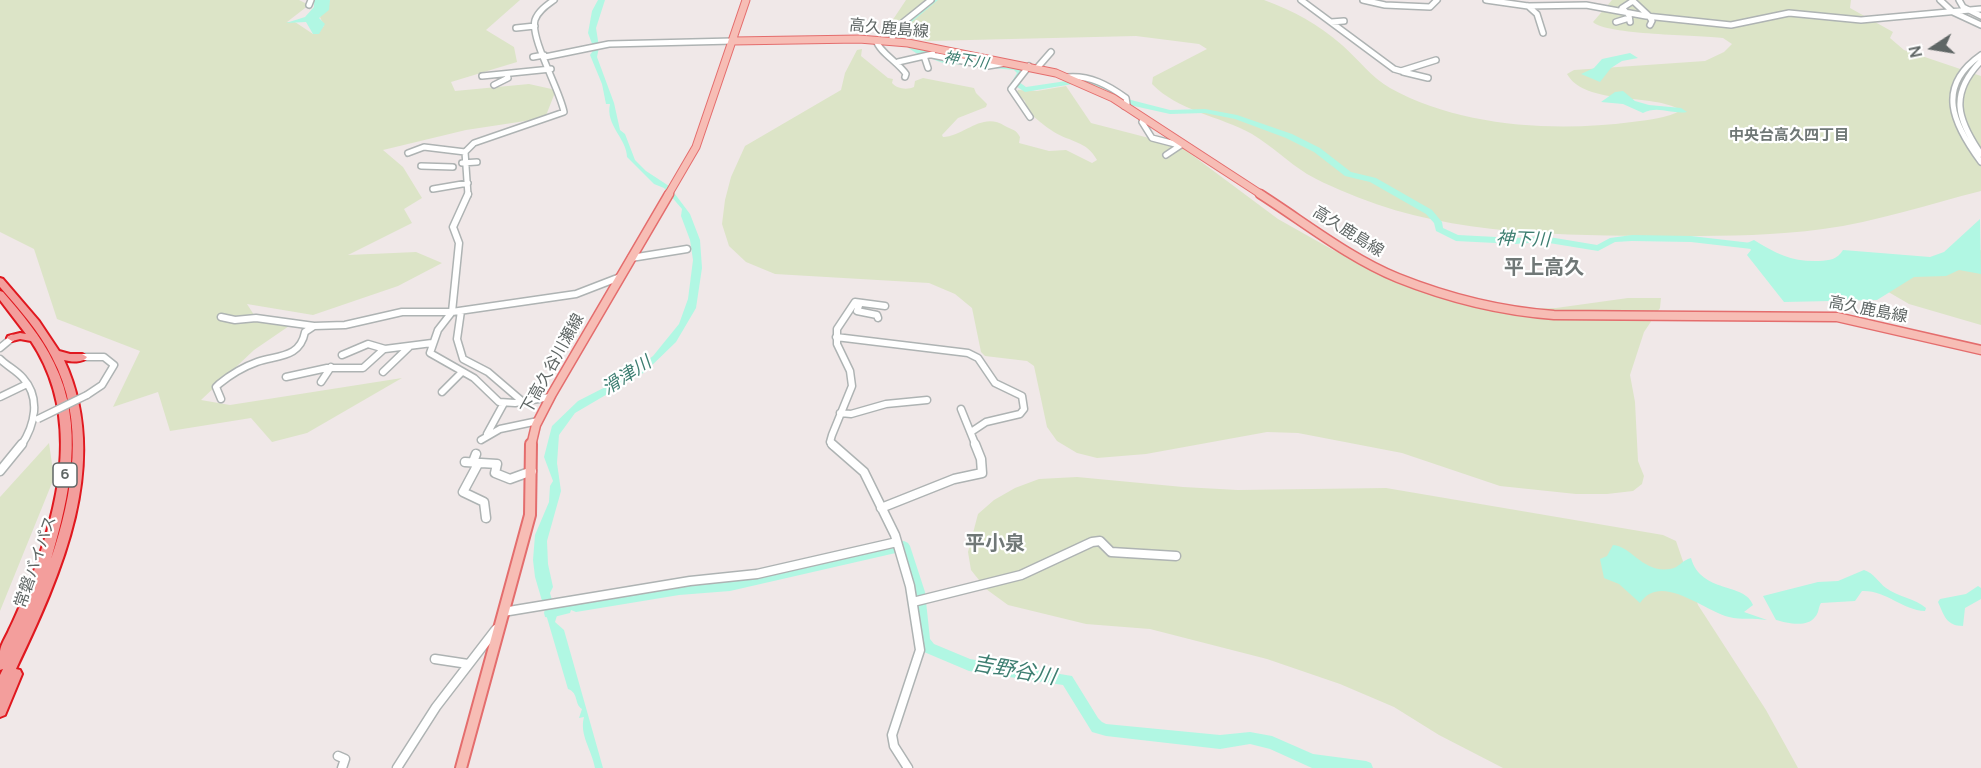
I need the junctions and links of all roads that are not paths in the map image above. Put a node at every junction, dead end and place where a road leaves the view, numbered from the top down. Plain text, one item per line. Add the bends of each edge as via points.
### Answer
1 (554, 0) edge
2 (746, 0) edge
3 (932, 0) edge
4 (1304, 0) edge
5 (1363, 0) edge
6 (1437, 0) edge
7 (1633, 0) edge
8 (1940, 0) edge
9 (1959, 0) edge
10 (1484, 1) edge
11 (1395, 3) edge
12 (1529, 6) junction
13 (1981, 9) edge
14 (1968, 10) junction
15 (1551, 12) dead end
16 (1953, 12) junction
17 (1662, 13) dead end
18 (1648, 16) junction
19 (1981, 16) edge
20 (1629, 17) junction
21 (1344, 21) dead end
22 (1331, 22) junction
23 (1616, 22) dead end
24 (1650, 25) dead end
25 (1981, 25) edge
26 (535, 26) junction
27 (516, 28) dead end
28 (1543, 33) dead end
29 (876, 40) junction
30 (733, 41) junction
31 (894, 41) junction
32 (939, 48) junction
33 (1051, 52) dead end
34 (928, 55) junction
35 (1981, 55) edge
36 (544, 56) junction
37 (533, 57) dead end
38 (1436, 60) dead end
39 (1981, 61) edge
40 (898, 62) junction
41 (1009, 62) junction
42 (1033, 67) junction
43 (928, 68) dead end
44 (551, 69) junction
45 (535, 71) junction
46 (1401, 71) junction
47 (507, 74) junction
48 (482, 76) dead end
49 (521, 76) dead end
50 (905, 77) dead end
51 (1071, 78) junction
52 (1428, 78) dead end
53 (494, 85) dead end
54 (1126, 103) junction
55 (1030, 117) dead end
56 (1954, 118) junction
57 (1962, 119) junction
58 (1181, 145) junction
59 (465, 152) junction
60 (408, 153) dead end
61 (1981, 154) edge
62 (1166, 155) dead end
63 (477, 162) dead end
64 (1981, 162) edge
65 (464, 163) junction
66 (421, 166) dead end
67 (468, 183) junction
68 (433, 189) dead end
69 (687, 249) dead end
70 (631, 258) junction
71 (620, 277) junction
72 (0, 281) edge
73 (0, 294) edge
74 (860, 303) junction
75 (885, 306) dead end
76 (461, 311) junction
77 (452, 312) junction
78 (221, 317) dead end
79 (878, 318) dead end
80 (24, 323) junction
81 (314, 326) junction
82 (836, 337) junction
83 (12, 338) junction
84 (34, 338) junction
85 (432, 343) junction
86 (347, 346) dead end
87 (409, 347) junction
88 (0, 348) edge
89 (384, 349) junction
90 (354, 350) junction
91 (1981, 350) edge
92 (55, 353) junction
93 (342, 355) dead end
94 (82, 357) junction
95 (0, 359) edge
96 (332, 368) junction
97 (64, 370) junction
98 (382, 372) dead end
99 (462, 372) junction
100 (286, 377) dead end
101 (321, 382) dead end
102 (27, 384) junction
103 (442, 392) dead end
104 (0, 397) edge
105 (550, 397) junction
106 (221, 399) dead end
107 (927, 400) dead end
108 (523, 402) junction
109 (504, 404) junction
110 (961, 409) dead end
111 (840, 413) junction
112 (489, 415) dead end
113 (35, 421) junction
114 (538, 421) junction
115 (494, 423) junction
116 (971, 432) junction
117 (477, 454) dead end
118 (472, 463) junction
119 (0, 471) edge
120 (532, 471) junction
121 (881, 508) junction
122 (486, 519) dead end
123 (898, 546) junction
124 (1176, 556) dead end
125 (918, 601) junction
126 (503, 612) junction
127 (501, 623) junction
128 (30, 628) junction
129 (435, 659) dead end
130 (0, 664) edge
131 (468, 664) junction
132 (0, 689) edge
133 (0, 711) edge
134 (338, 756) dead end
135 (342, 768) edge
136 (398, 768) edge
137 (461, 768) edge
138 (908, 768) edge

1 - 26 street via 540,9
2 - 30 main road, 下高久谷川瀬線
3 - 31 street via 896,28
4 - 22 street
5 - 11 street
6 - 11 street via 1430,7
7 - 18 street
7 - 20 street via 1623,5
8 - 16 street
9 - 14 street
10 - 12 street
12 - 15 street
12 - 20 street via 1577,4
12 - 28 street via 1537,14
13 - 14 street
14 - 16 street
14 - 19 street
16 - 18 street via 1861,20 1789,13 1731,25
16 - 25 street
17 - 18 street
18 - 20 street
18 - 24 street
20 - 23 street
21 - 22 street
22 - 46 street via 1362,48
26 - 27 street
26 - 36 street
29 - 30 main road, 高久鹿島線
29 - 31 main road, 高久鹿島線
29 - 40 street via 878,47
30 - 36 street via 603,45
30 - 70 main road, 下高久谷川瀬線 via 702,132 678,181
31 - 32 main road, 高久鹿島線
32 - 34 street
32 - 41 main road, 高久鹿島線
33 - 42 street
34 - 40 street
34 - 41 street via 988,66
34 - 43 street
35 - 56 street via 1959,75 1952,101
36 - 37 street
36 - 44 street
38 - 46 street
39 - 57 street via 1970,71 1960,90
40 - 50 street
41 - 42 main road, 高久鹿島線
42 - 51 main road, 高久鹿島線
42 - 55 street via 1012,92
44 - 45 street
44 - 59 street via 552,84 561,95 564,112 474,143
45 - 47 street
45 - 49 street
46 - 52 street
47 - 48 street
47 - 53 street via 508,78
51 - 54 main road, 高久鹿島線
51 - 54 street via 1079,76 1108,85
54 - 58 main road, 高久鹿島線
56 - 57 street
56 - 64 street
57 - 61 street
58 - 62 street
58 - 91 main road, 高久鹿島線 via 1358,257 1396,277 1467,301 1554,315 1837,317
59 - 60 street via 422,147
59 - 65 street
63 - 65 street
65 - 66 street via 451,168
65 - 67 street
67 - 68 street
67 - 77 street via 467,200 453,227 459,243
69 - 70 street
70 - 71 main road, 下高久谷川瀬線
71 - 76 street via 576,294
71 - 105 main road, 下高久谷川瀬線
72 - 92 highway, 常磐バイパス / 6
73 - 80 highway, 常磐バイパス / 6
74 - 75 street
74 - 79 street via 857,311
74 - 82 street via 855,302 844,314
76 - 77 street
76 - 108 street via 457,324 460,356
77 - 81 street via 402,312 345,325
77 - 85 street
78 - 81 street
80 - 83 highway via 22,331
80 - 84 highway, 常磐バイパス / 6
81 - 106 street via 306,330 304,343 289,354 257,362 221,381 216,387
82 - 111 street via 852,370 852,386
82 - 116 street via 968,353 978,358 991,380 1022,396 1024,409 1020,414 986,422
83 - 84 highway
83 - 88 street
84 - 130 highway, 常磐バイパス / 6 via 54,374 67,422 67,465 48,550
85 - 87 street
85 - 99 street via 433,357
86 - 90 street
87 - 89 street
87 - 98 street via 388,362
89 - 90 street via 368,344
89 - 96 street via 363,368
90 - 93 street
92 - 94 highway
92 - 97 highway, 常磐バイパス / 6
94 - 97 highway
94 - 113 street, bridge via 99,356 114,365 102,385
95 - 102 street
96 - 100 street
96 - 101 street
97 - 128 highway, 常磐バイパス / 6 via 77,422 77,476 61,548
99 - 103 street
99 - 109 street
102 - 104 street
102 - 113 street
105 - 108 street
105 - 114 main road, 下高久谷川瀬線
107 - 111 street
108 - 109 street
109 - 115 street
110 - 116 street
111 - 121 street via 830,442 864,472
112 - 115 street
113 - 119 street
114 - 115 street via 500,429 483,438
114 - 120 main road, 下高久谷川瀬線 via 531,441
116 - 121 street via 982,473 954,479
117 - 118 street
118 - 120 street via 497,464 495,473 510,479
118 - 122 street via 462,492 484,502
120 - 126 main road, 下高久谷川瀬線 via 530,515
121 - 123 street
123 - 125 street
123 - 126 street via 619,599 565,602
124 - 125 street via 1112,552 1100,541 1092,542 1032,571
125 - 138 street via 920,650 892,735
126 - 127 main road, 下高久谷川瀬線
127 - 131 street
127 - 137 main road, 下高久谷川瀬線
128 - 132 highway, 常磐バイパス / 6
128 - 133 highway
129 - 131 street
131 - 136 street
134 - 135 street via 345,759

